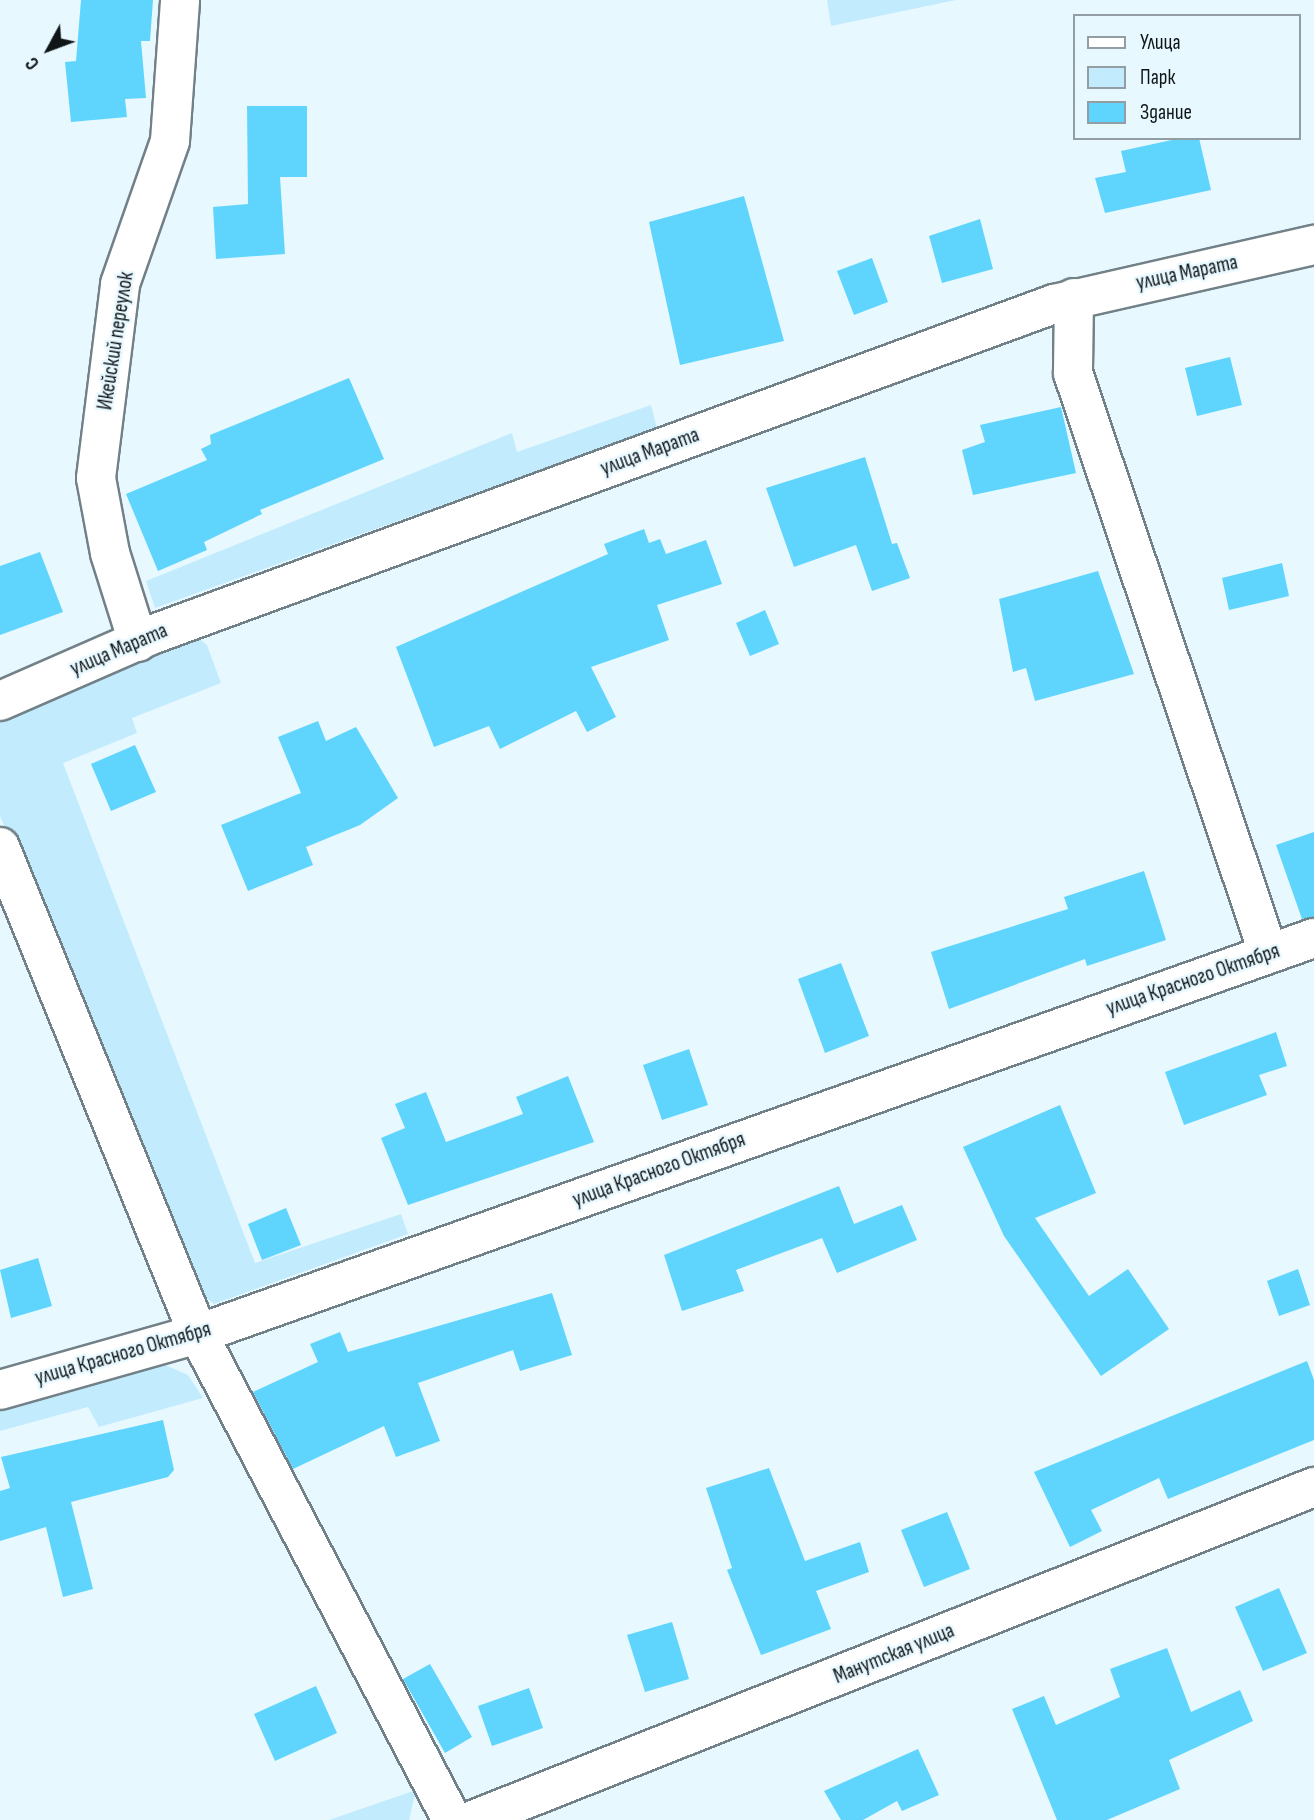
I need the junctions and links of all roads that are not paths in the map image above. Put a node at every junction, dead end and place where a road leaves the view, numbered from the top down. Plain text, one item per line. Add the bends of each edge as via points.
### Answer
1 (180, 0) edge
2 (1314, 245) edge
3 (1074, 298) junction
4 (138, 642) junction
5 (0, 702) edge
6 (0, 847) edge
7 (1314, 937) edge
8 (1268, 953) junction
9 (198, 1334) junction
10 (0, 1390) edge
11 (1314, 1487) edge
12 (535, 1809) edge
13 (452, 1820) edge
14 (473, 1820) edge

1 - 4 street, Икейский переулок via 170,141 120,284 96,478 110,553
2 - 3 street, улица Марата
3 - 4 street, улица Марата
3 - 8 street via 1073,373
4 - 5 street, улица Марата
6 - 9 street
7 - 8 street, улица Красного Октября
8 - 9 street, улица Красного Октября
9 - 10 street, улица Красного Октября
9 - 13 street
11 - 12 street, Манутская улица
12 - 14 street, Манутская улица

